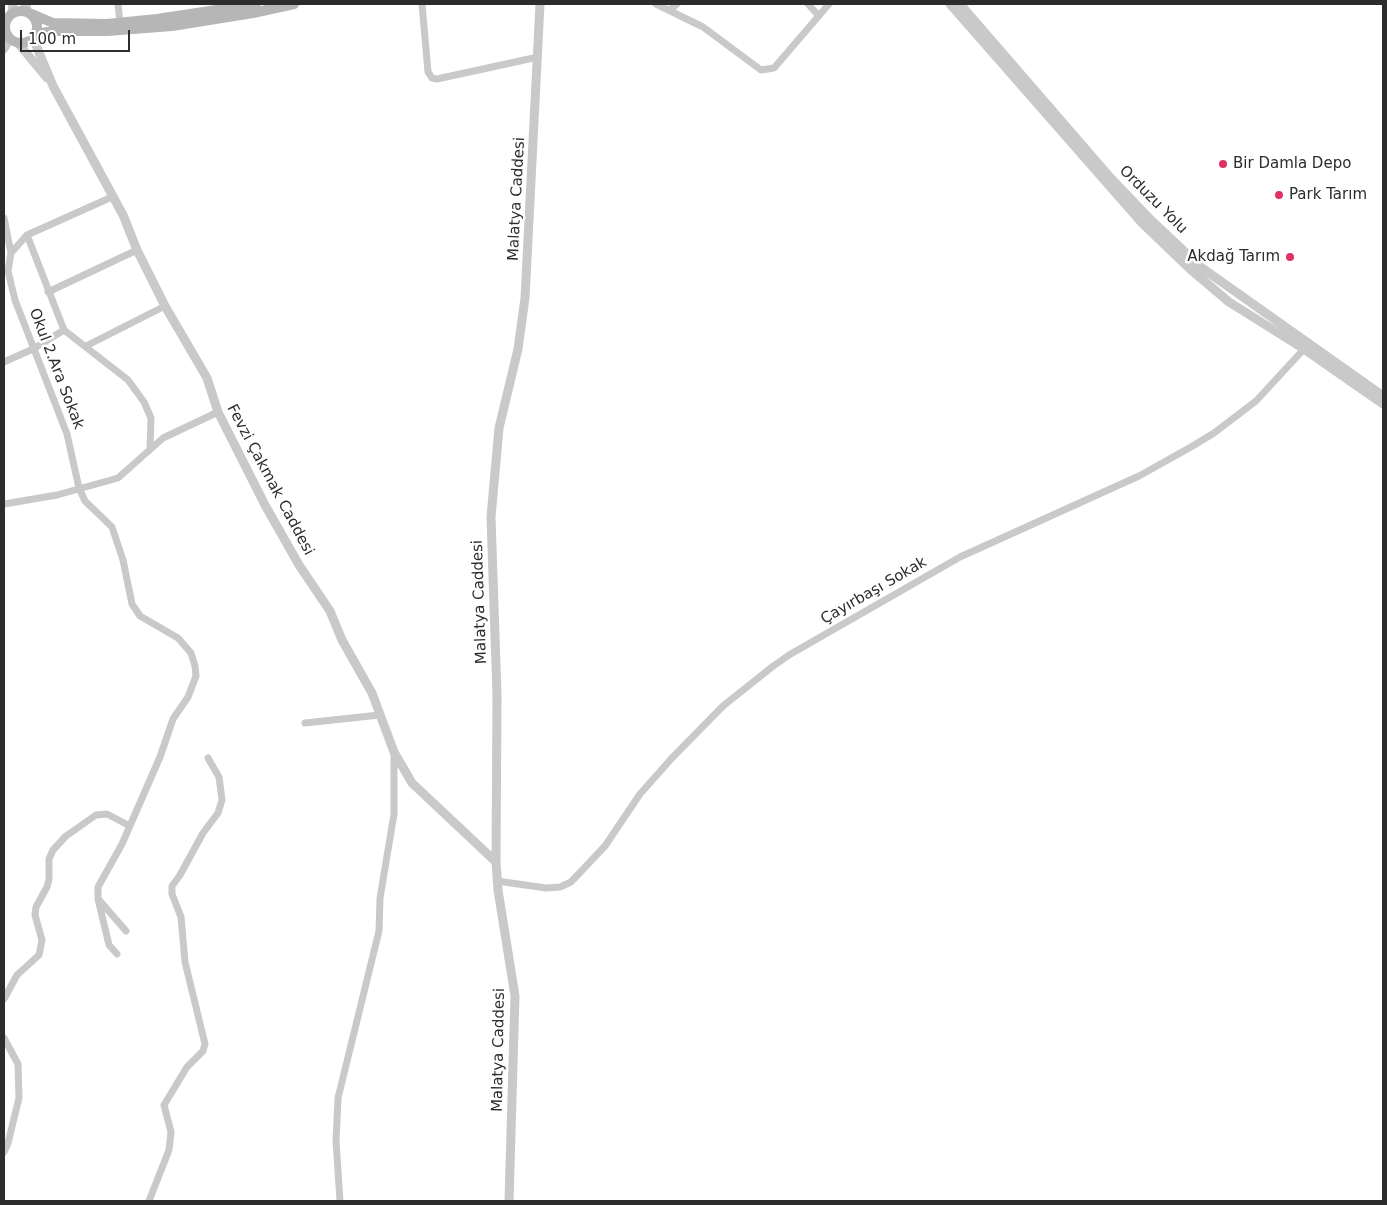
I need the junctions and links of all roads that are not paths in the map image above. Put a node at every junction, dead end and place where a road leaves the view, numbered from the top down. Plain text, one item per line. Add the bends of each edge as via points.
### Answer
1 (118, 4) edge
2 (294, 4) edge
3 (422, 4) edge
4 (540, 4) edge
5 (656, 4) edge
6 (677, 4) edge
7 (808, 4) edge
8 (829, 4) edge
9 (950, 4) edge
10 (960, 4) edge
11 (254, 6) edge
12 (28, 10) edge
13 (670, 10) junction
14 (9, 12) edge
15 (819, 16) junction
16 (120, 22) junction
17 (35, 36) junction
18 (10, 39) edge
19 (4, 50) edge
20 (538, 57) junction
21 (53, 86) junction
22 (112, 198) junction
23 (4, 218) edge
24 (27, 235) junction
25 (137, 250) junction
26 (11, 253) junction
27 (48, 292) junction
28 (165, 306) junction
29 (64, 330) junction
30 (86, 346) junction
31 (32, 349) junction
32 (1304, 349) junction
33 (4, 362) edge
34 (1383, 396) edge
35 (1383, 404) edge
36 (218, 412) junction
37 (150, 448) junction
38 (79, 488) junction
39 (4, 504) edge
40 (379, 715) junction
41 (305, 723) dead end
42 (394, 752) junction
43 (208, 758) dead end
44 (128, 825) junction
45 (496, 862) junction
46 (497, 881) junction
47 (98, 899) junction
48 (126, 931) dead end
49 (117, 954) dead end
50 (4, 999) edge
51 (4, 1038) edge
52 (4, 1152) edge
53 (149, 1201) edge
54 (340, 1201) edge
55 (509, 1201) edge

1 - 16 street
2 - 11 main road
3 - 20 street via 428,72 432,78
4 - 20 street, Malatya Caddesi
5 - 13 street
6 - 13 street
7 - 15 street
8 - 15 street
9 - 32 street via 1142,223 1229,302
10 - 34 street, Orduzu Yolu via 1108,175 1196,262 1218,281
11 - 16 main road
11 - 17 main road via 172,26 53,31
12 - 14 main road
12 - 16 main road via 53,22
12 - 17 main road via 37,24
13 - 15 street via 703,27 761,70 774,68
14 - 18 main road via 5,30
17 - 18 main road via 27,42
17 - 21 street
18 - 19 street
18 - 21 street
20 - 45 street, Malatya Caddesi via 525,298 518,349 499,428 491,517 497,695
21 - 22 street, Fevzi Çakmak Caddesi
22 - 24 street
22 - 25 street, Fevzi Çakmak Caddesi via 123,215
23 - 26 street, Okul 2.Ara Sokak
24 - 26 street
24 - 27 street
25 - 27 street
25 - 28 street, Fevzi Çakmak Caddesi
26 - 31 street, Okul 2.Ara Sokak via 10,283
27 - 29 street
28 - 30 street
28 - 36 street, Fevzi Çakmak Caddesi via 207,378
29 - 30 street
29 - 31 street
30 - 37 street via 128,380 144,402 151,418
31 - 33 street
31 - 38 street, Okul 2.Ara Sokak via 67,434
32 - 35 street
32 - 46 street, Çayırbaşı Sokak via 1256,401 1191,447 1139,476 960,558 788,655 723,706 672,758 640,794 605,846 571,882 546,888
36 - 37 street via 163,438
36 - 40 street, Fevzi Çakmak Caddesi via 286,542 330,611 342,640 372,693
37 - 38 street via 118,478
38 - 39 street
38 - 44 street, Okul 2.Ara Sokak via 85,501 112,527 135,610 178,638 191,653 195,666 193,687 173,719 160,757
40 - 41 street
40 - 42 street, Fevzi Çakmak Caddesi
42 - 45 street, Fevzi Çakmak Caddesi via 412,783
42 - 54 street via 394,814 380,898 379,931 338,1098 336,1141
43 - 53 street via 219,777 222,800 218,813 174,881 172,894 181,917 186,962 205,1044 164,1106 171,1132 169,1150
44 - 47 street, Okul 2.Ara Sokak via 122,844 98,887
44 - 50 street via 107,814 96,816 66,836 53,850 49,859 47,887 35,915 42,947 39,954 16,975
45 - 46 street, Malatya Caddesi
46 - 55 street, Malatya Caddesi via 515,996
47 - 48 street
47 - 49 street via 109,945
51 - 52 street via 18,1064 19,1098

